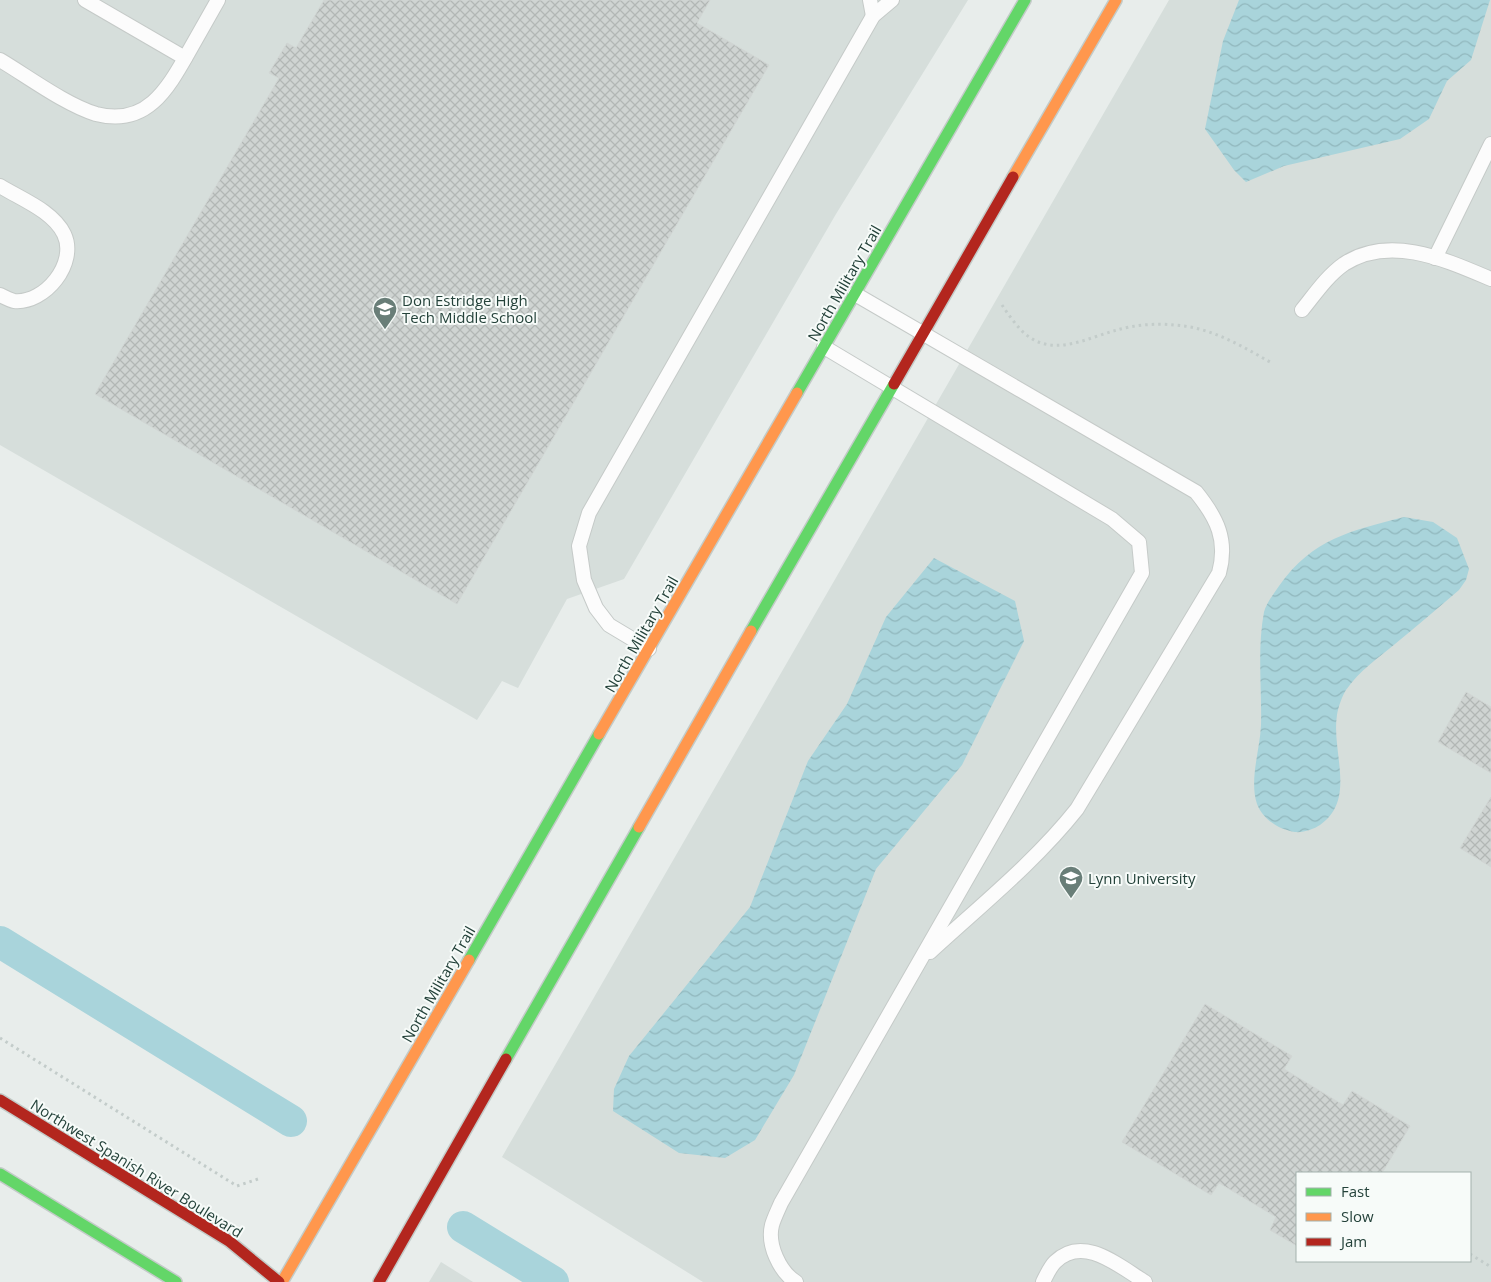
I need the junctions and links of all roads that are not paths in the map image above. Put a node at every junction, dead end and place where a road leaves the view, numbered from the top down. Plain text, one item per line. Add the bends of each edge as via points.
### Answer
1 (85, 0) edge
2 (218, 0) edge
3 (870, 0) edge
4 (892, 0) edge
5 (1025, 0) edge
6 (1116, 0) edge
7 (873, 16) junction
8 (185, 58) junction
9 (0, 60) edge
10 (1491, 144) edge
11 (0, 186) edge
12 (1435, 258) junction
13 (1491, 279) edge
14 (855, 294) junction
15 (0, 295) edge
16 (1302, 310) dead end
17 (923, 334) junction
18 (824, 347) junction
19 (892, 387) junction
20 (649, 650) junction
21 (921, 961) junction
22 (0, 1100) edge
23 (0, 1174) edge
24 (176, 1282) edge
25 (281, 1282) edge
26 (379, 1282) edge
27 (796, 1282) edge
28 (1043, 1282) edge
29 (1145, 1282) edge

1 - 8 lane
2 - 8 lane
3 - 7 lane
4 - 7 lane
5 - 14 main road, North Military Trail
6 - 17 main road
7 - 20 lane via 589,513 580,546 584,580 596,608 609,625
8 - 9 lane via 170,84 154,102 135,114 115,117 75,104
10 - 12 lane
11 - 15 lane via 56,222 65,234 68,246 60,274 43,294 15,301
12 - 13 lane
12 - 16 lane via 1389,250 1364,254 1343,265 1324,281
14 - 17 lane
14 - 18 main road, North Military Trail
17 - 19 main road
17 - 21 lane via 1196,492 1208,507 1223,544 1223,558 1219,573 1077,809 1030,860
18 - 19 lane
18 - 20 main road, North Military Trail
19 - 21 lane via 1112,519 1138,542 1142,573
19 - 26 main road
20 - 25 main road, North Military Trail
21 - 27 lane via 781,1203 771,1227 775,1259 786,1276
22 - 25 main road, Northwest Spanish River Boulevard via 229,1241
23 - 24 main road
28 - 29 lane via 1054,1262 1072,1251 1095,1252

